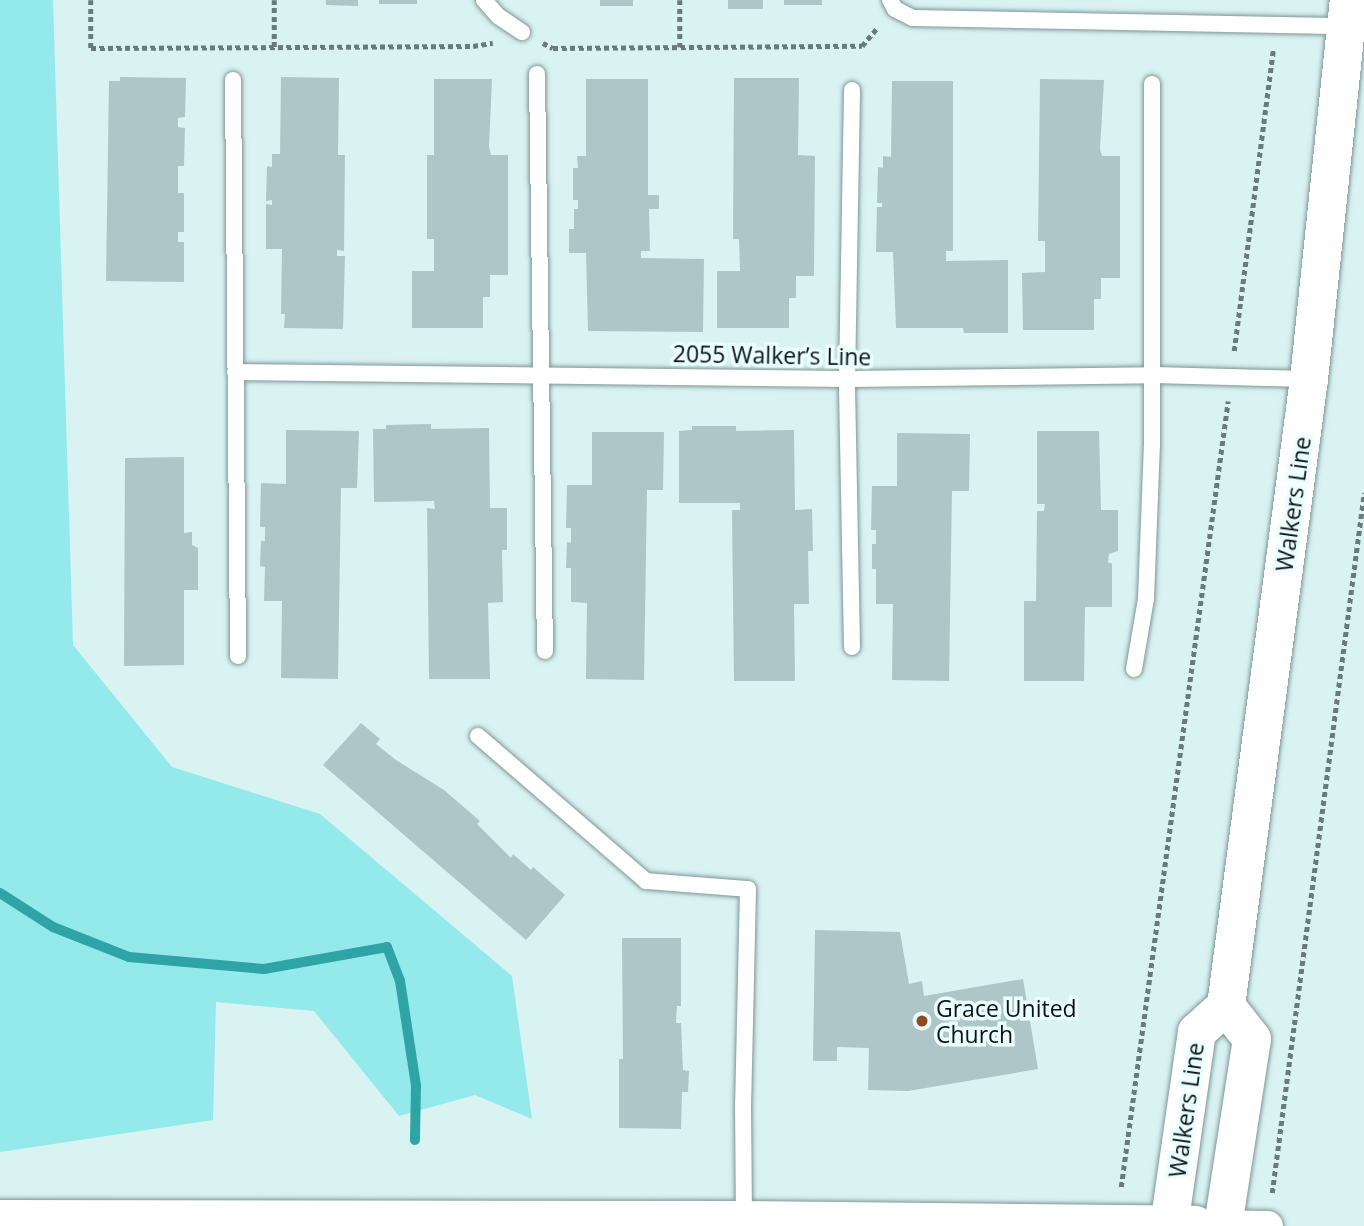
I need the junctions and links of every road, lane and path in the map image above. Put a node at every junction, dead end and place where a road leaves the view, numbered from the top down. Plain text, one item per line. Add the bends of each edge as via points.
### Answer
1 (91, 0) edge
2 (274, 0) edge
3 (484, 0) edge
4 (680, 0) edge
5 (892, 4) edge
6 (1348, 13) edge
7 (1276, 25) junction
8 (522, 33) junction
9 (274, 47) junction
10 (680, 47) junction
11 (537, 74) dead end
12 (233, 80) dead end
13 (1152, 84) dead end
14 (852, 90) dead end
15 (235, 372) junction
16 (541, 375) junction
17 (1154, 375) junction
18 (1231, 377) junction
19 (847, 379) junction
20 (1309, 379) junction
21 (1364, 493) edge
22 (852, 647) dead end
23 (545, 651) dead end
24 (238, 656) dead end
25 (1134, 669) dead end
26 (478, 736) dead end
27 (1226, 1006) junction
28 (0, 1219) edge
29 (744, 1220) junction
30 (68, 1223) edge
31 (1116, 1224) junction
32 (1196, 1225) edge
33 (1267, 1226) edge

1 - 9 path via 91,48
2 - 9 path
3 - 8 lane
4 - 10 path
5 - 7 lane via 913,19
5 - 10 path via 862,46
6 - 7 lane
6 - 20 main road, Walkers Line
7 - 18 path
8 - 9 path via 473,46
8 - 10 path via 553,47
11 - 16 lane
12 - 15 lane
13 - 17 lane
14 - 19 lane
15 - 16 lane, 2055 Walker’s Line
15 - 24 lane
16 - 19 lane, 2055 Walker’s Line
16 - 23 lane
17 - 18 lane, 2055 Walker’s Line
17 - 19 lane, 2055 Walker’s Line
17 - 25 lane via 1146,599
18 - 20 lane, 2055 Walker’s Line
18 - 31 path
19 - 22 lane
20 - 27 main road, Walkers Line
21 - 33 path
26 - 29 lane via 646,881 748,889
27 - 32 main road, Walkers Line via 1198,1032
27 - 32 main road via 1252,1039
28 - 30 main road
29 - 30 main road
29 - 31 main road
31 - 32 main road
32 - 33 street

